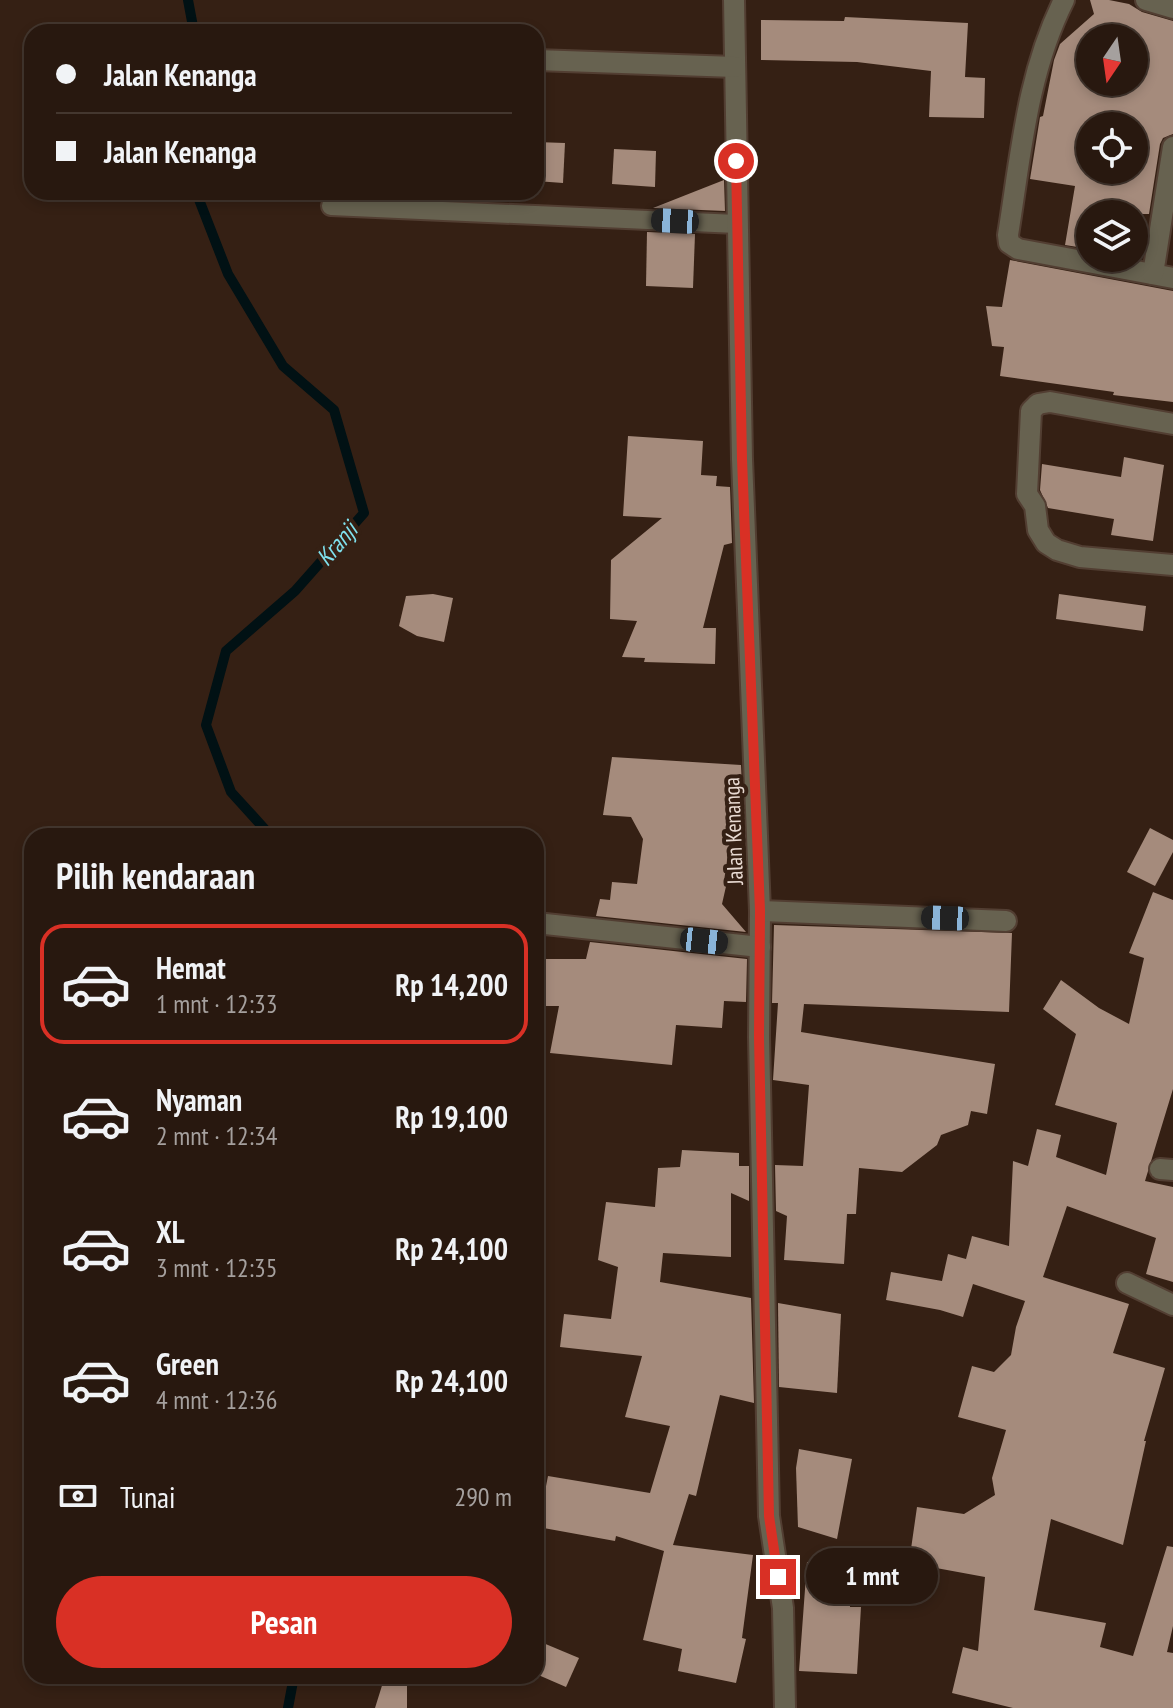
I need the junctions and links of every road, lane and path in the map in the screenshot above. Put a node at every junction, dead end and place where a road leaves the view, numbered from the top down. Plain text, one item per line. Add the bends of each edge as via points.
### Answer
1 (734, 0) edge
2 (1064, 0) edge
3 (1146, 0) edge
4 (1173, 8) edge
5 (544, 60) edge
6 (735, 67) junction
7 (1173, 147) edge
8 (331, 206) dead end
9 (737, 224) junction
10 (1163, 276) edge
11 (1173, 424) edge
12 (1172, 560) edge
13 (760, 911) junction
14 (1006, 921) dead end
15 (544, 924) edge
16 (760, 947) junction
17 (1127, 1283) dead end
18 (1173, 1305) edge
19 (785, 1708) edge

1 - 6 street, Jalan Kenanga
2 - 10 street via 1031,85 1009,243
3 - 4 street
5 - 6 street
6 - 9 street, Jalan Kenanga
7 - 10 street
8 - 9 lane
9 - 13 street, Jalan Kenanga
11 - 12 street via 1038,404 1031,411 1027,494 1035,506 1038,530 1057,550 1080,557
13 - 14 street
13 - 16 street, Jalan Kenanga
15 - 16 street
16 - 19 street, Jalan Kenanga via 769,1516 783,1608
17 - 18 street

